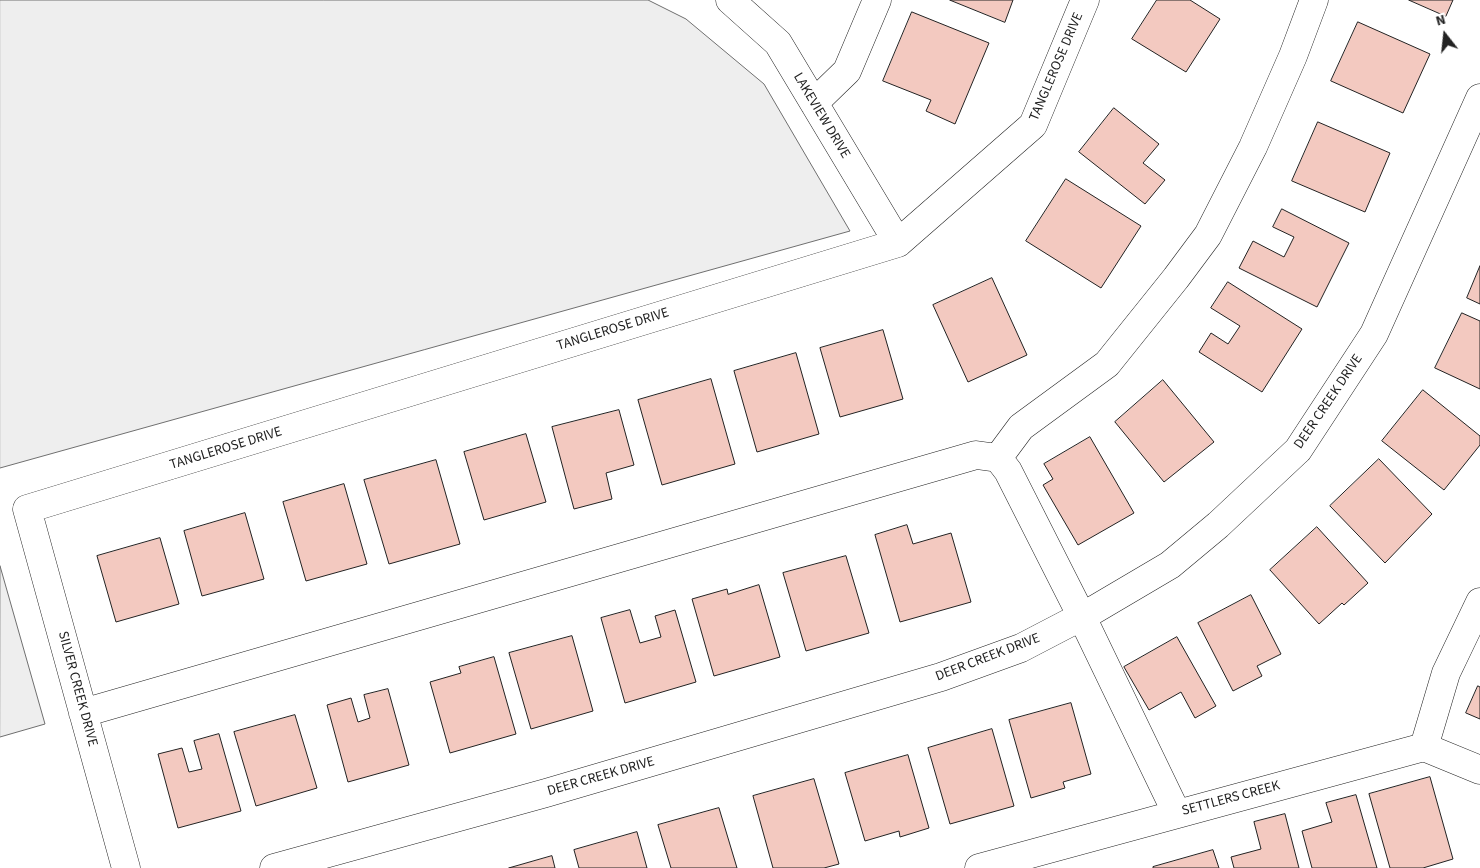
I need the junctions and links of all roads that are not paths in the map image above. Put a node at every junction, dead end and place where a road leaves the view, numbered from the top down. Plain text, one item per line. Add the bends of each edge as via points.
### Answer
1 (730, 0) edge
2 (877, 0) edge
3 (1085, 0) edge
4 (1314, 0) edge
5 (1480, 98) edge
6 (814, 103) junction
7 (898, 244) junction
8 (998, 458) junction
9 (27, 509) joint
10 (1480, 602) edge
11 (1082, 617) junction
12 (83, 713) junction
13 (1424, 747) junction
14 (1480, 770) edge
15 (1177, 814) junction
16 (126, 868) edge
17 (274, 868) edge
18 (979, 868) edge

1 - 6 street, LAKEVIEW DRIVE via 778,43
2 - 6 street via 847,72
3 - 7 street, TANGLEROSE DRIVE via 1034,125
4 - 8 street via 1253,148 1208,235 1107,364 1021,427
5 - 11 street, DEER CREEK DRIVE via 1374,334 1298,450 1218,526 1170,565
6 - 7 street, LAKEVIEW DRIVE
7 - 9 street, TANGLEROSE DRIVE
8 - 11 street via 1008,471
8 - 12 street via 976,455
9 - 12 street, SILVER CREEK DRIVE
10 - 13 street via 1446,673
11 - 15 street
11 - 17 street, DEER CREEK DRIVE via 1021,648 882,695 555,791
12 - 16 street, SILVER CREEK DRIVE
13 - 14 street
13 - 15 street, SETTLERS CREEK
15 - 18 street, SETTLERS CREEK

